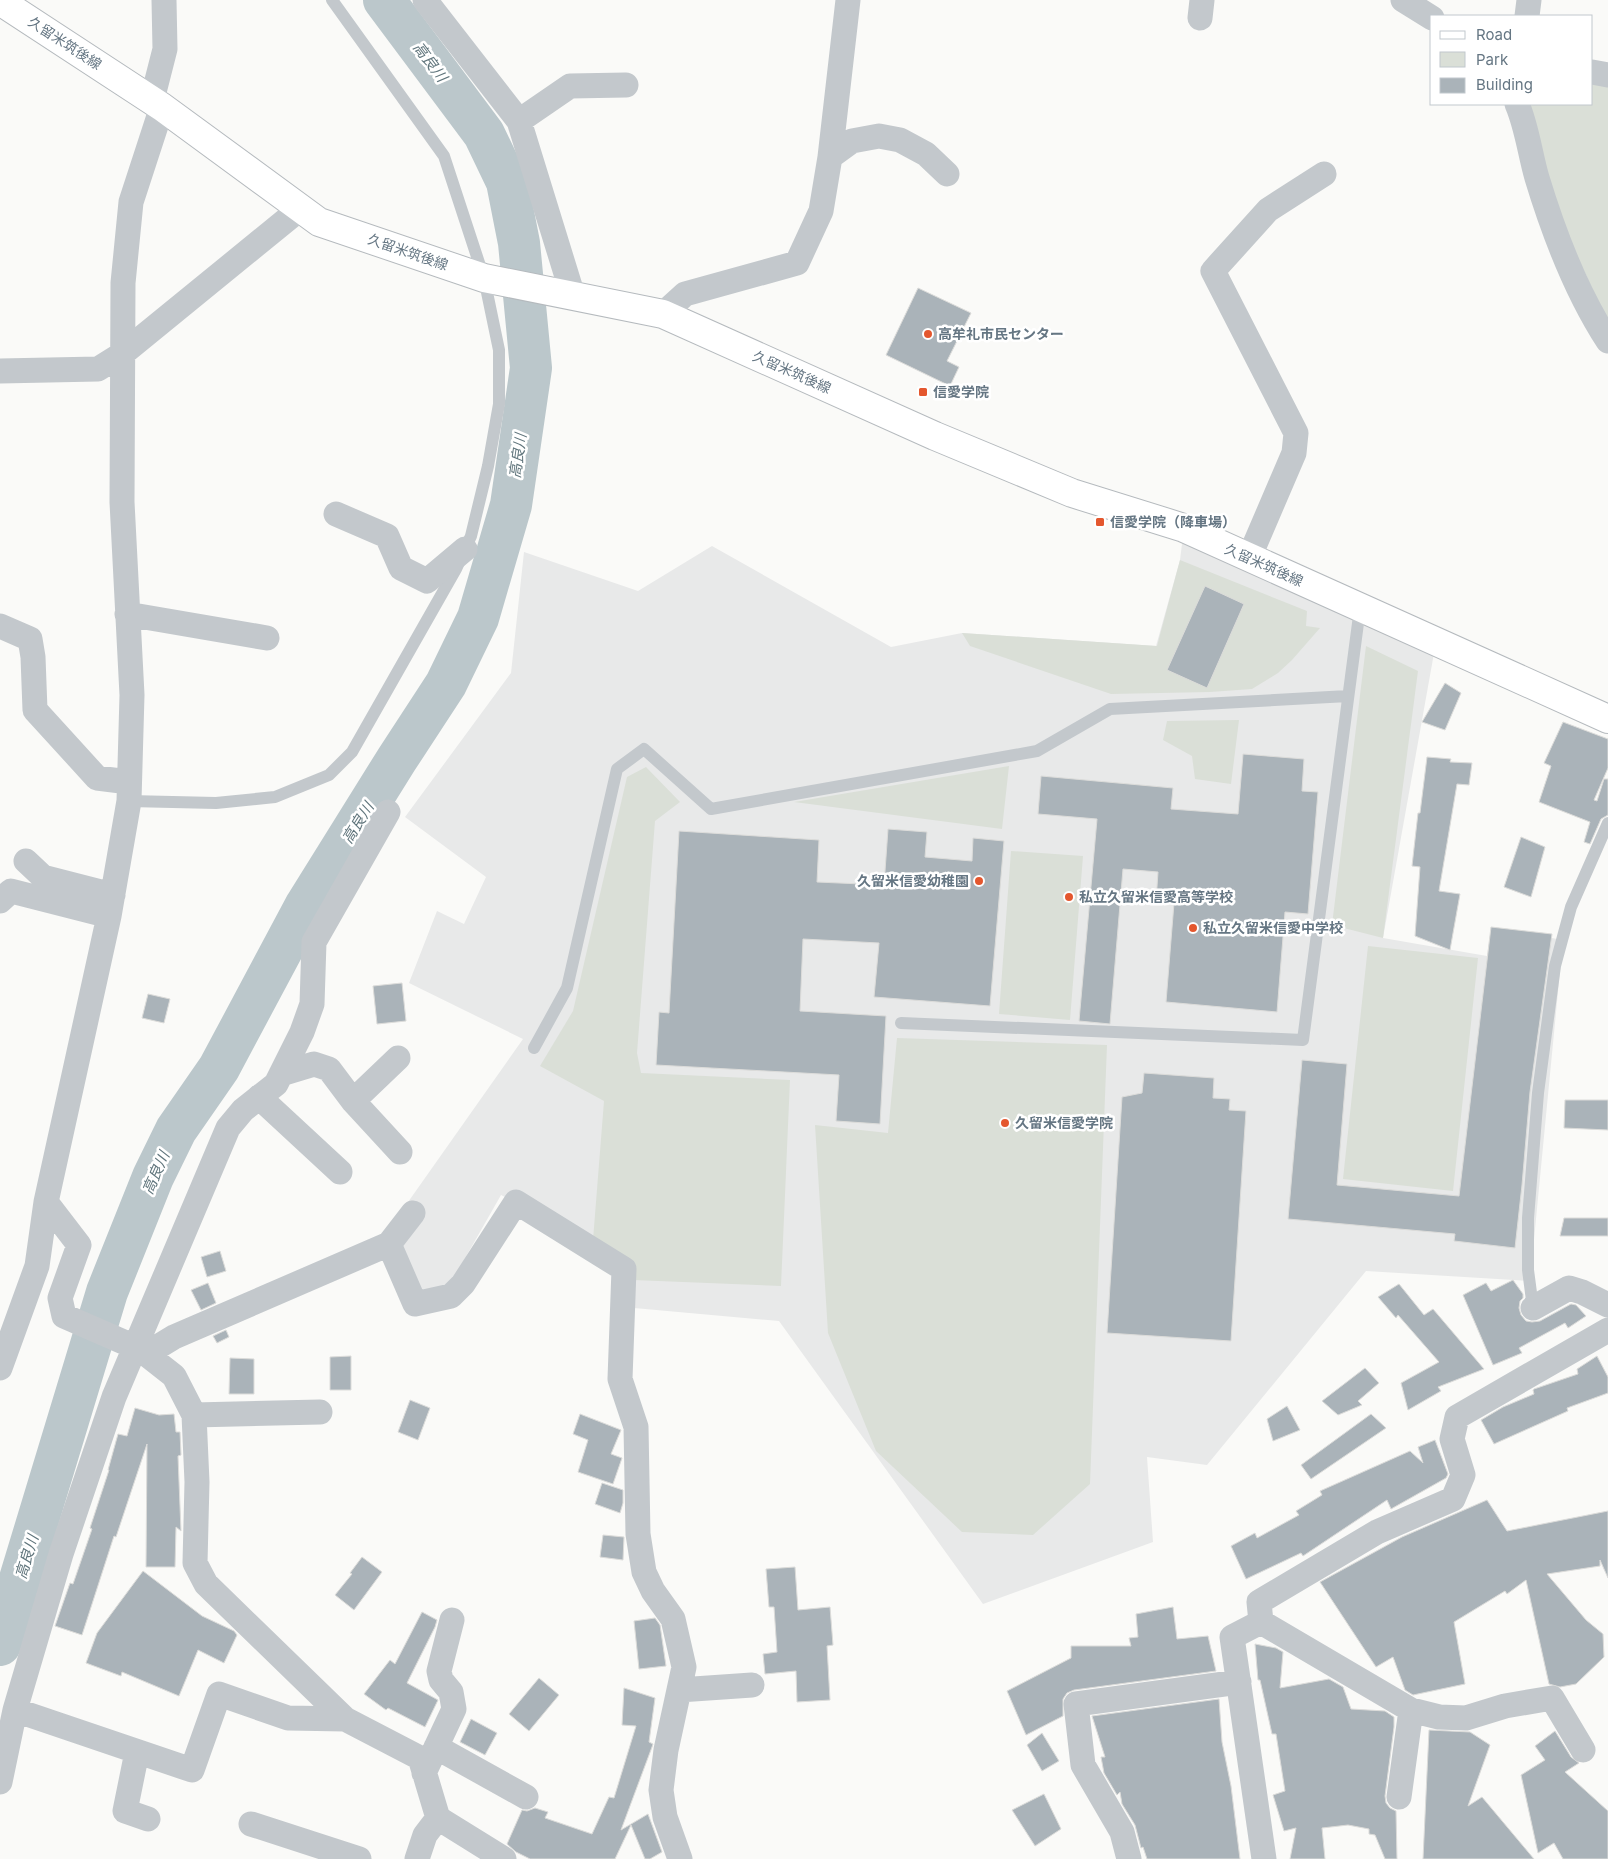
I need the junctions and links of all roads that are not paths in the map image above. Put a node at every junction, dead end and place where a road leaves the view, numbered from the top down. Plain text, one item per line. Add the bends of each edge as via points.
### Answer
1 (0, 0) edge
2 (164, 0) edge
3 (332, 0) edge
4 (425, 0) edge
5 (848, 0) edge
6 (1403, 0) edge
7 (1529, 0) edge
8 (1528, 15) edge
9 (1430, 17) edge
10 (1593, 72) edge
11 (1608, 75) edge
12 (626, 85) dead end
13 (157, 103) junction
14 (1517, 105) edge
15 (519, 121) junction
16 (830, 156) junction
17 (946, 174) dead end
18 (1324, 174) dead end
19 (301, 208) junction
20 (488, 278) junction
21 (573, 296) junction
22 (663, 314) junction
23 (1608, 341) edge
24 (122, 354) junction
25 (0, 371) edge
26 (336, 514) dead end
27 (465, 549) junction
28 (1249, 558) junction
29 (1360, 608) junction
30 (128, 614) junction
31 (0, 626) edge
32 (267, 638) dead end
33 (1348, 696) junction
34 (1608, 719) edge
35 (129, 792) junction
36 (388, 812) dead end
37 (1608, 823) edge
38 (26, 861) dead end
39 (0, 901) edge
40 (111, 906) junction
41 (901, 1023) dead end
42 (534, 1048) dead end
43 (398, 1058) dead end
44 (281, 1074) junction
45 (259, 1097) junction
46 (353, 1101) junction
47 (400, 1152) dead end
48 (340, 1172) dead end
49 (46, 1202) junction
50 (414, 1213) dead end
51 (389, 1244) junction
52 (1608, 1305) edge
53 (1533, 1308) joint
54 (9, 1314) edge
55 (1608, 1330) edge
56 (135, 1348) junction
57 (0, 1368) edge
58 (320, 1412) dead end
59 (194, 1415) junction
60 (452, 1620) dead end
61 (1261, 1622) junction
62 (1239, 1682) junction
63 (752, 1685) dead end
64 (679, 1690) junction
65 (15, 1710) junction
66 (1411, 1710) junction
67 (344, 1718) junction
68 (436, 1747) junction
69 (1583, 1750) dead end
70 (138, 1752) junction
71 (424, 1773) junction
72 (0, 1782) edge
73 (526, 1797) dead end
74 (1399, 1797) dead end
75 (438, 1818) junction
76 (148, 1819) dead end
77 (250, 1824) dead end
78 (359, 1859) edge
79 (417, 1859) edge
80 (504, 1859) edge
81 (680, 1859) edge
82 (1129, 1859) edge
83 (1264, 1859) edge

1 - 13 main road, 久留米筑後線
2 - 13 street via 165,49
3 - 20 lane via 444,156
4 - 15 street
5 - 16 street
6 - 9 street
7 - 8 street
10 - 11 street
12 - 15 street via 570,86
13 - 19 main road, 久留米筑後線
13 - 24 street via 131,202 123,283
14 - 23 street via 1558,240
15 - 21 street
16 - 17 street via 852,141 879,136 900,140 926,154
16 - 22 street via 820,211 797,263 685,294
18 - 28 street via 1268,210 1213,271 1296,433 1294,453
19 - 20 main road, 久留米筑後線 via 319,222
19 - 24 street
20 - 21 main road, 久留米筑後線
20 - 27 lane via 499,350 499,404 488,466
21 - 22 main road, 久留米筑後線
22 - 28 main road, 久留米筑後線 via 944,440 1072,493 1184,528
24 - 25 street via 98,369
24 - 30 street via 122,502
26 - 27 street via 387,536 402,568 427,581
27 - 35 lane via 352,752 329,775 275,797 216,803
28 - 29 main road, 久留米筑後線
29 - 33 lane
29 - 34 main road, 久留米筑後線
30 - 32 street
30 - 35 street via 132,695
31 - 35 street via 30,639 35,710 97,778
33 - 41 lane via 1303,1040
33 - 42 lane via 1110,709 1037,751 711,809 644,749 616,769 567,988
35 - 40 street
36 - 44 street via 314,942 312,1004
37 - 53 lane via 1571,907 1555,966 1538,1093 1528,1218 1528,1270
38 - 40 street via 43,877
39 - 40 street via 11,891
40 - 49 street
43 - 46 street
44 - 45 street via 276,1084
44 - 46 street via 314,1064 329,1069
45 - 48 street
45 - 56 street via 228,1128
46 - 47 street
49 - 54 street via 37,1266
49 - 56 street via 79,1245 60,1298 64,1316
50 - 51 street
51 - 56 street via 174,1337
51 - 64 street via 415,1304 451,1296 463,1284 516,1202 624,1270 620,1378 636,1428 638,1534 644,1572 653,1592 673,1619 684,1667
52 - 53 street via 1569,1288
54 - 57 street
55 - 61 street via 1457,1418 1452,1439 1463,1475 1452,1499 1377,1532 1259,1602
56 - 59 street via 174,1376
56 - 65 street via 114,1397 61,1554
58 - 59 street
59 - 67 street via 197,1482 195,1563 206,1584
60 - 68 street via 438,1671 451,1692 454,1709
61 - 62 street via 1232,1637
61 - 66 street
62 - 82 street via 1076,1704 1083,1765 1122,1832
62 - 83 street
63 - 64 street
64 - 81 street via 661,1790 664,1817
65 - 70 street
65 - 72 street
66 - 69 street via 1439,1717 1466,1718 1505,1706 1552,1698
66 - 74 street
67 - 70 street via 288,1718 219,1694 192,1770
67 - 71 street via 420,1758
68 - 71 street
68 - 73 street
70 - 76 street via 125,1811
71 - 75 street
75 - 79 street via 425,1835
75 - 80 street
77 - 78 street

